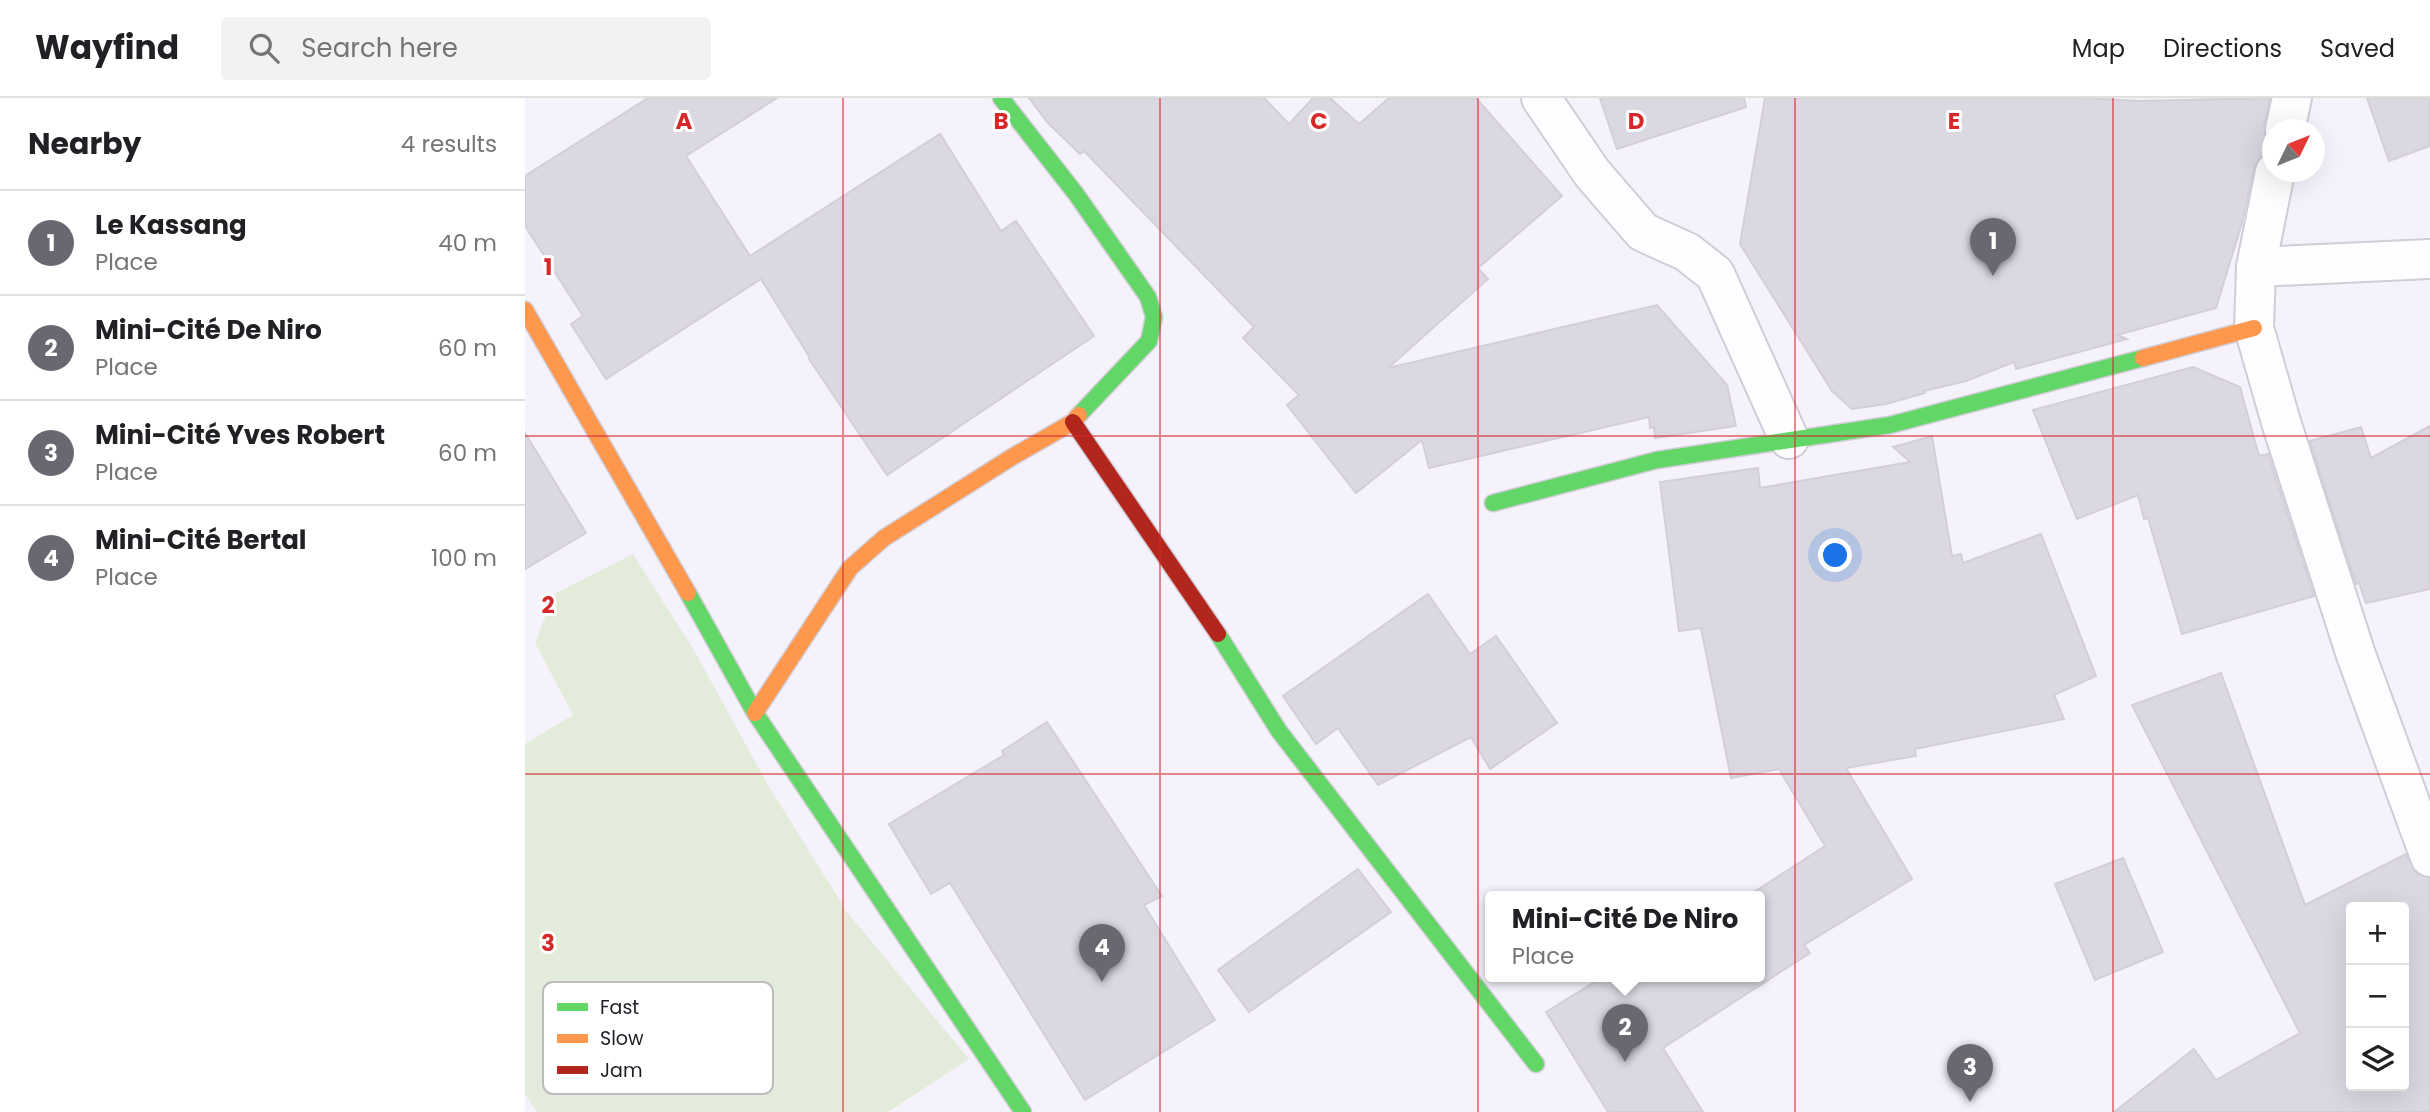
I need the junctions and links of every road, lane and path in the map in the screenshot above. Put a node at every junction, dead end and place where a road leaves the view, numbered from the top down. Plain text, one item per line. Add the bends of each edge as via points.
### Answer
1 (1001, 98) edge
2 (1541, 98) edge
3 (2292, 98) edge
4 (2287, 119) edge
5 (2273, 182) edge
6 (2430, 259) edge
7 (2256, 267) junction
8 (525, 310) edge
9 (2254, 328) junction
10 (1073, 422) junction
11 (1789, 439) junction
12 (1493, 503) dead end
13 (755, 713) junction
14 (2430, 857) edge
15 (1536, 1064) dead end
16 (1023, 1112) edge

1 - 10 street via 1076,194 1148,298 1154,317 1149,341
2 - 11 street via 1591,173 1643,232 1687,251 1715,274
3 - 4 street
5 - 7 street
6 - 7 street
7 - 9 street
8 - 13 street
9 - 11 street via 1890,425
9 - 14 street via 2356,654
10 - 13 street via 884,538 850,568
10 - 15 street via 1210,621 1279,732
11 - 12 street via 1657,460
13 - 16 street

